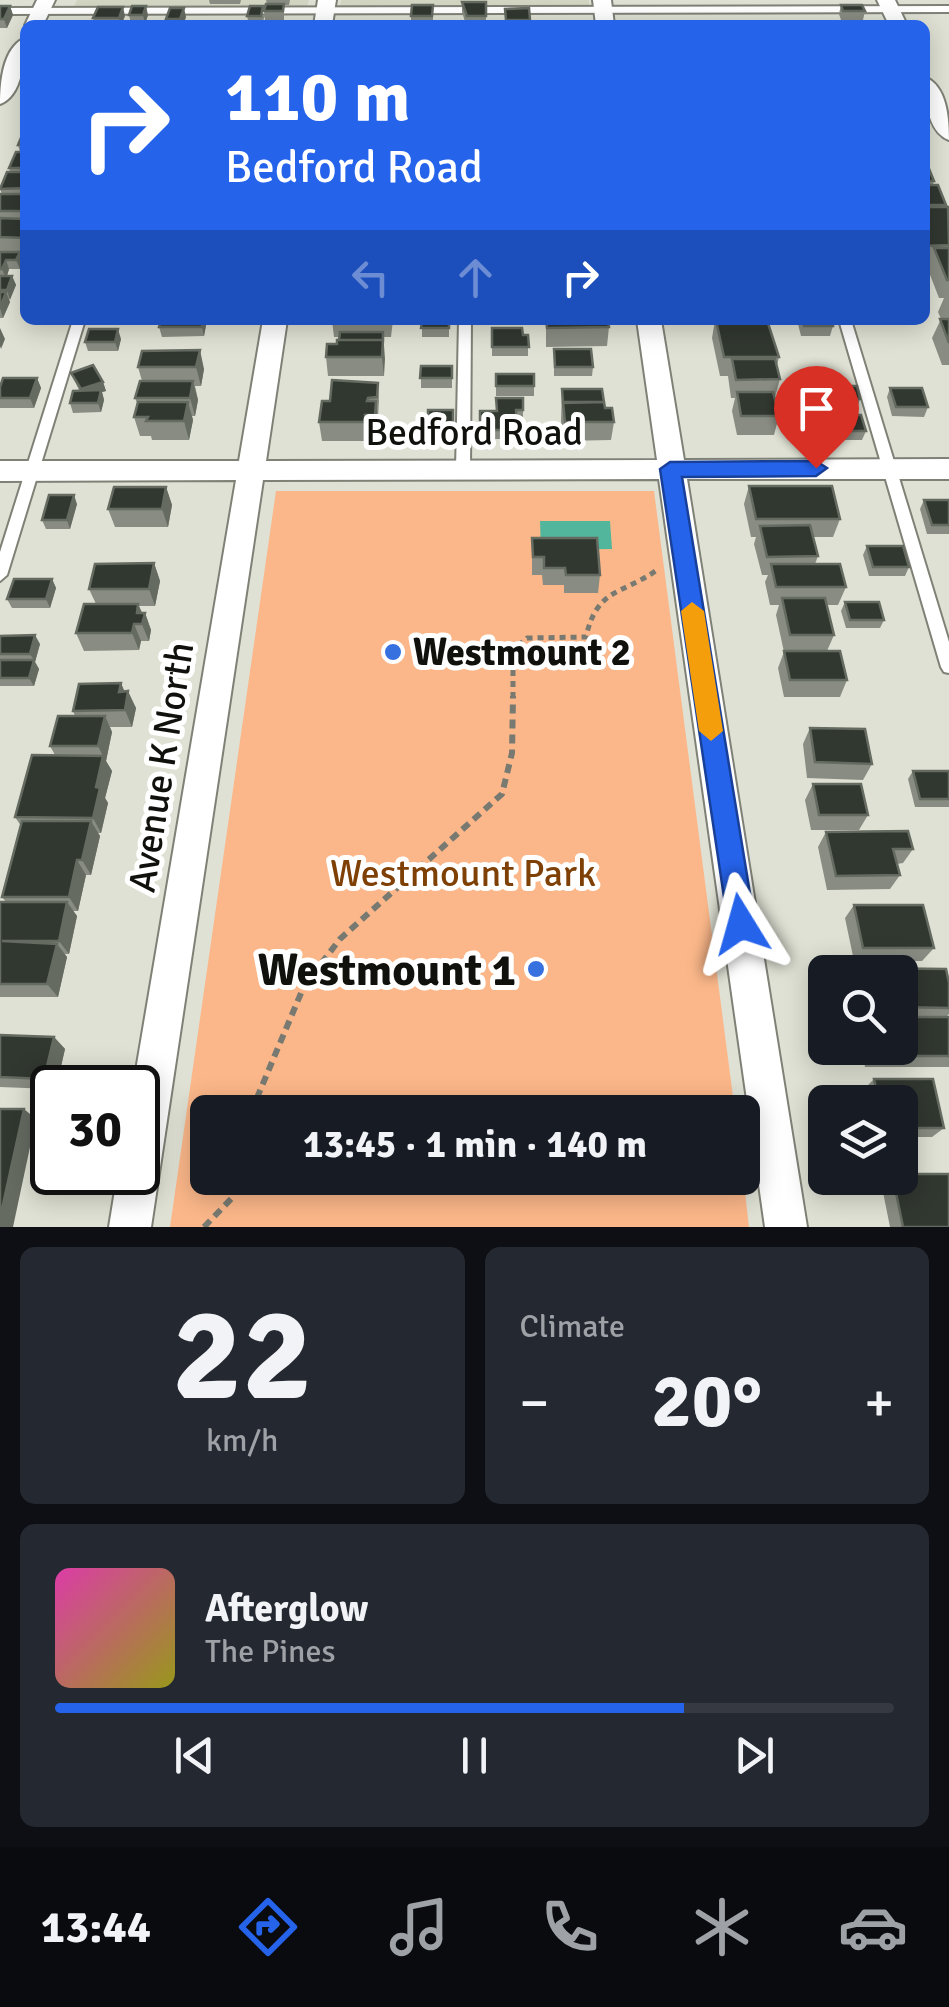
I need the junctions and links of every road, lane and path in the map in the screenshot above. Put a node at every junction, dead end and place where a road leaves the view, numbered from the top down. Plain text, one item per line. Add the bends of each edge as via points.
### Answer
1 (949, 9) edge
2 (0, 10) edge
3 (40, 12) edge
4 (325, 12) edge
5 (603, 12) edge
6 (891, 12) edge
7 (20, 57) edge
8 (8, 89) edge
9 (930, 94) edge
10 (949, 134) edge
11 (77, 325) edge
12 (275, 325) edge
13 (465, 325) edge
14 (649, 325) edge
15 (847, 325) edge
16 (890, 468) junction
17 (670, 469) junction
18 (949, 469) edge
19 (251, 470) junction
20 (464, 470) junction
21 (0, 471) edge
22 (33, 471) junction
23 (663, 564) dead end
24 (0, 576) edge
25 (949, 667) edge
26 (259, 1095) edge
27 (233, 1195) edge
28 (130, 1227) edge
29 (204, 1227) edge
30 (786, 1227) edge

1 - 6 lane
2 - 3 lane
3 - 4 lane
4 - 5 lane
5 - 6 lane
7 - 8 street
9 - 10 street
11 - 22 lane
12 - 19 street, Avenue K North
13 - 20 lane
14 - 17 street
15 - 16 lane
16 - 17 street, Bedford Road
16 - 18 street, Bedford Road
16 - 25 lane
17 - 20 street, Bedford Road
17 - 30 street
19 - 20 street, Bedford Road
19 - 22 street, Bedford Road
19 - 28 street, Avenue K North
21 - 22 street, Bedford Road
22 - 24 lane
23 - 26 path via 638,586 608,591 590,609 586,637 528,638 512,650 512,753 502,794 340,940 304,986
27 - 29 path

